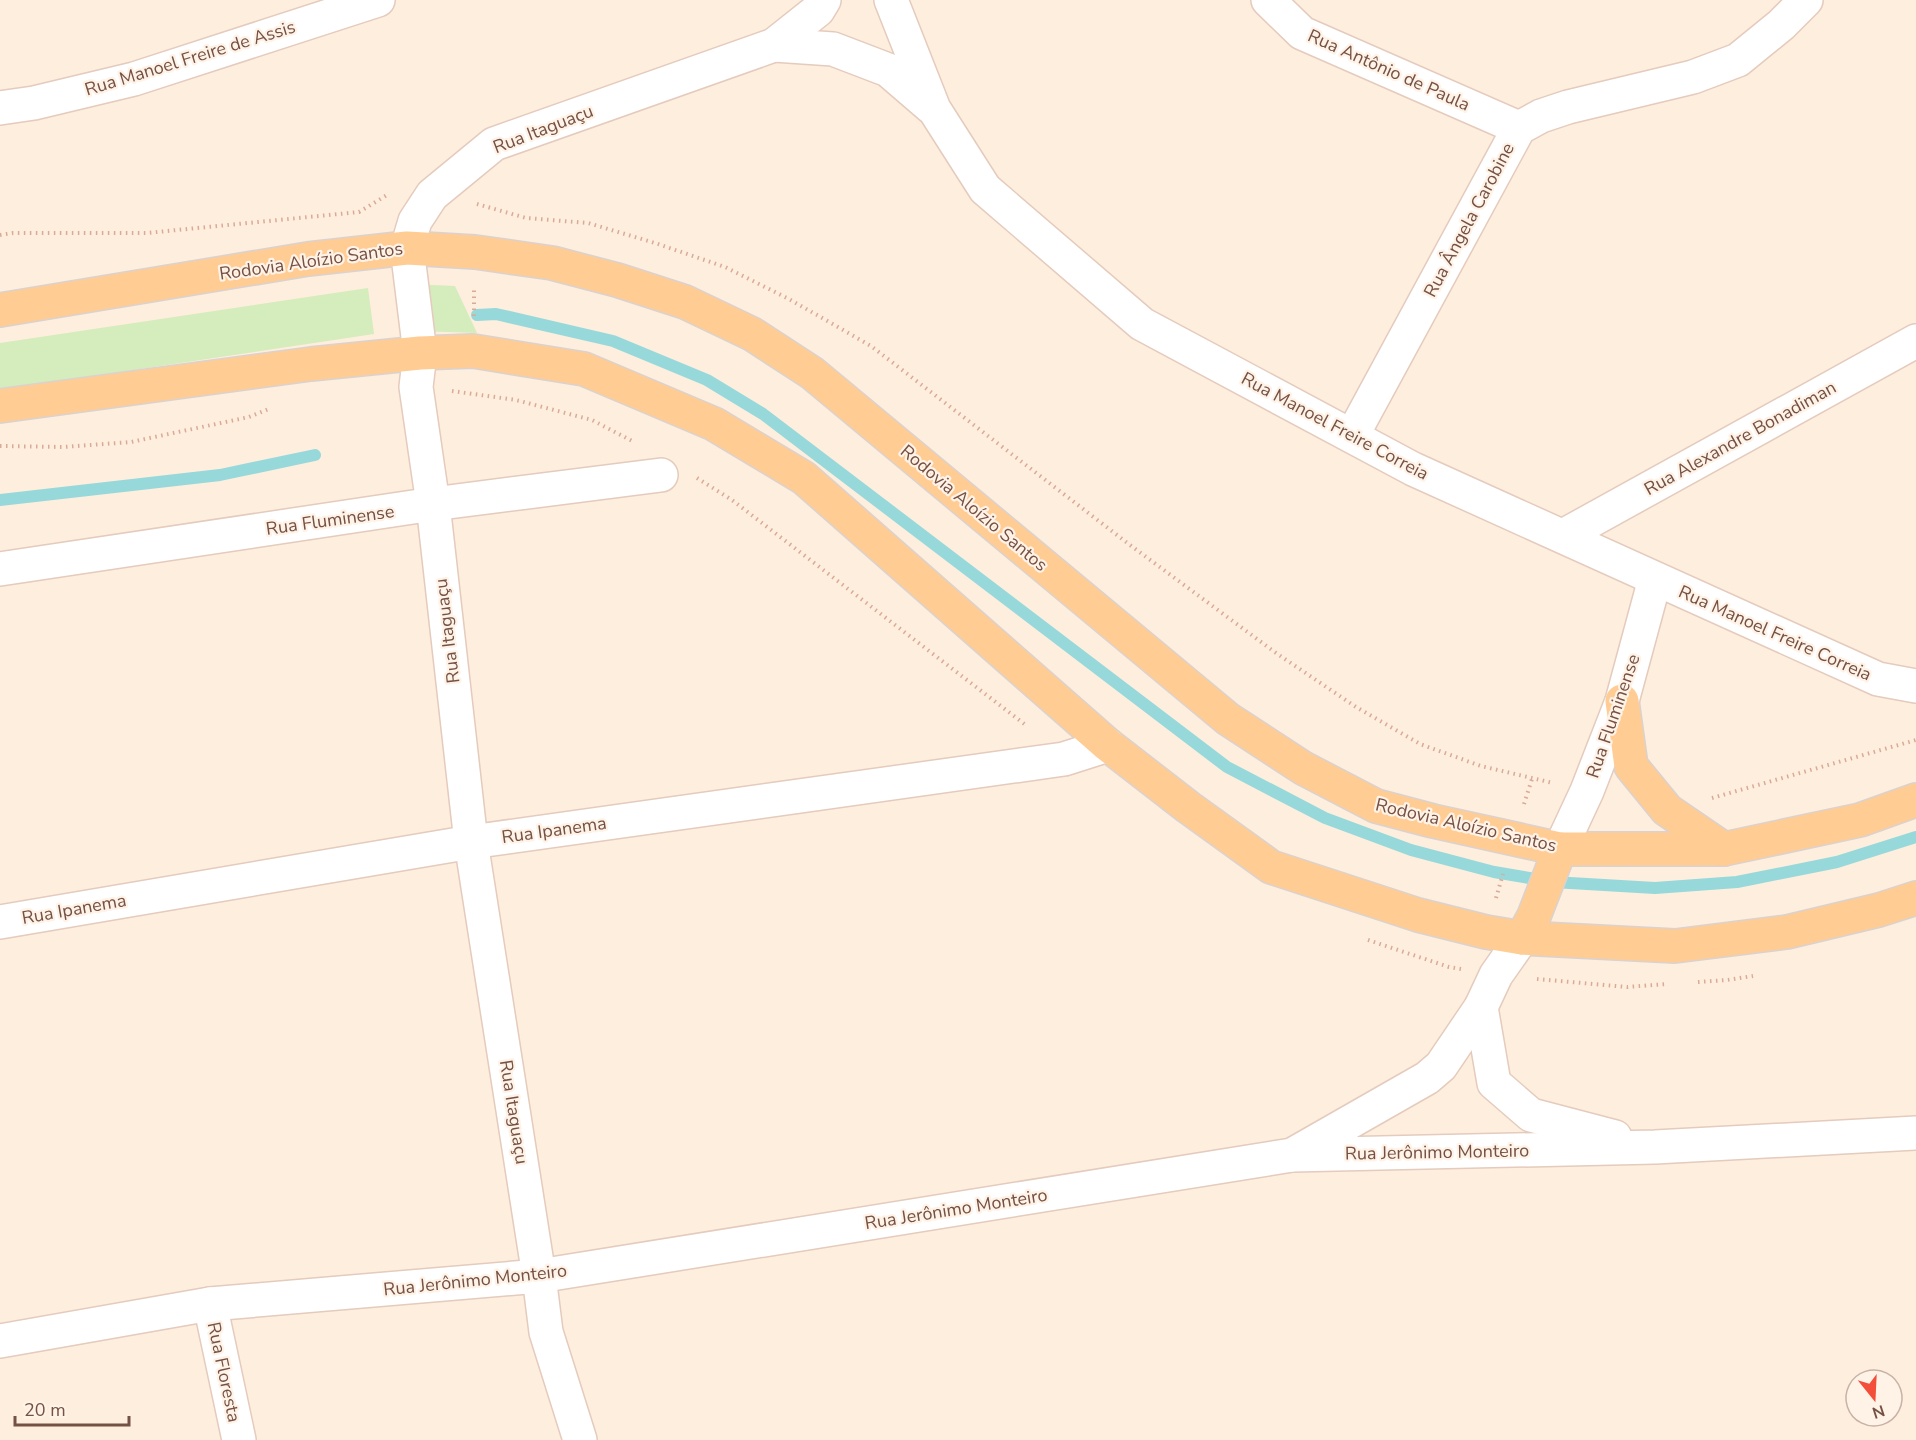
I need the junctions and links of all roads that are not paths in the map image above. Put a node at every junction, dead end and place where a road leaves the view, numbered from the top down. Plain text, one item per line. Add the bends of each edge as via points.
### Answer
1 (378, 0) edge
2 (824, 0) edge
3 (891, 0) edge
4 (1268, 0) edge
5 (1806, 0) edge
6 (774, 45) junction
7 (0, 108) edge
8 (934, 109) junction
9 (1519, 128) junction
10 (407, 248) junction
11 (0, 310) edge
12 (1916, 341) edge
13 (420, 353) junction
14 (0, 406) edge
15 (1352, 436) junction
16 (677, 475) road end
17 (433, 504) junction
18 (1563, 536) junction
19 (0, 568) edge
20 (1655, 579) junction
21 (1916, 686) edge
22 (1622, 700) junction
23 (1108, 745) junction
24 (1916, 800) edge
25 (471, 842) junction
26 (1724, 849) junction
27 (1556, 860) junction
28 (1916, 898) edge
29 (0, 922) edge
30 (1528, 927) junction
31 (1481, 1007) junction
32 (1916, 1133) edge
33 (1655, 1147) junction
34 (1292, 1155) junction
35 (539, 1276) junction
36 (210, 1304) junction
37 (0, 1341) edge
38 (239, 1440) edge
39 (580, 1440) edge

1 - 7 street, Rua Manoel Freire de Assis via 134,79
2 - 6 street, Rua Itaguaçu via 819,10
3 - 8 street, Rua Manoel Freire Correia
4 - 9 street, Rua Antônio de Paula via 1302,33
5 - 9 street, Rua Ângela Carobine via 1738,60 1693,77 1568,107
6 - 8 street, Rua Itaguaçu via 833,48 888,70
6 - 10 street, Rua Itaguaçu via 494,144 432,195 415,221
8 - 15 street, Rua Manoel Freire Correia via 985,189 1142,324
9 - 15 street, Rua Ângela Carobine
10 - 11 main road, Rodovia Aloízio Santos via 308,259
10 - 13 street, Rua Itaguaçu
10 - 27 main road, Rodovia Aloízio Santos via 475,252 552,263 685,303 752,334 812,373 1228,719 1294,762 1376,806
12 - 18 street, Rua Alexandre Bonadiman
13 - 14 main road
13 - 17 street, Rua Itaguaçu via 416,387
13 - 23 main road via 473,351 584,369 714,424 804,478
15 - 18 street, Rua Manoel Freire Correia via 1413,469
16 - 17 street, Rua Fluminense
17 - 19 street, Rua Fluminense
17 - 25 street, Rua Itaguaçu
18 - 20 street, Rua Manoel Freire Correia
20 - 21 street, Rua Manoel Freire Correia via 1878,680
20 - 22 street, Rua Fluminense
22 - 26 main road via 1631,766 1667,810
22 - 27 street, Rua Fluminense
23 - 25 street, Rua Ipanema via 1069,758
23 - 30 main road via 1271,867 1418,915 1486,932
24 - 26 main road, Rodovia Aloízio Santos via 1860,820
25 - 29 street, Rua Ipanema
25 - 35 street, Rua Itaguaçu
26 - 27 main road, Rodovia Aloízio Santos
27 - 30 main road
28 - 30 main road via 1787,932 1675,946
30 - 31 street via 1496,975
31 - 33 street via 1494,1083 1531,1114
31 - 34 street via 1441,1065 1427,1078
32 - 33 street, Rua Jerônimo Monteiro
33 - 34 street, Rua Jerônimo Monteiro
34 - 35 street, Rua Jerônimo Monteiro
35 - 36 street, Rua Jerônimo Monteiro
35 - 39 street, Rua Itaguaçu via 546,1332
36 - 37 street, Rua Jerônimo Monteiro
36 - 38 street, Rua Floresta

